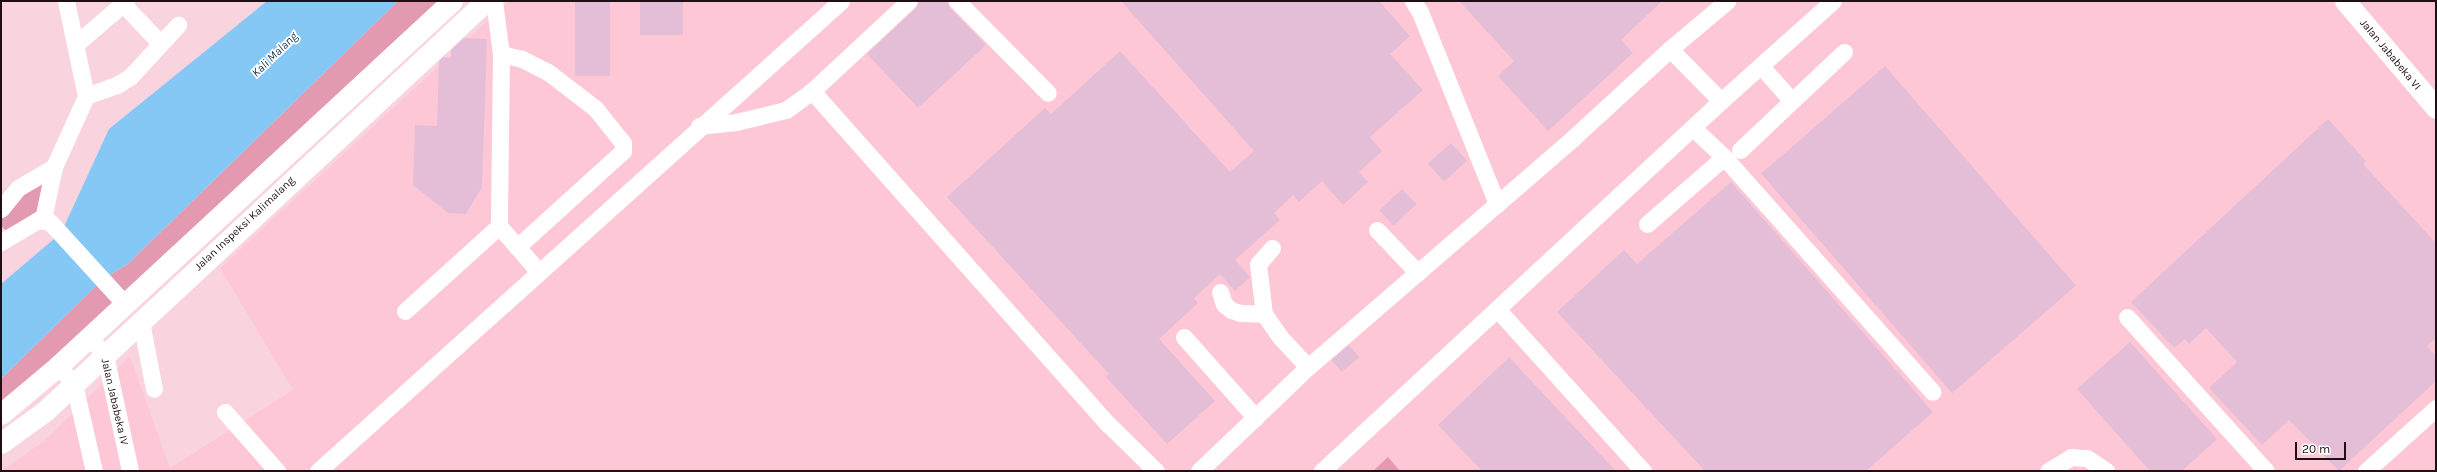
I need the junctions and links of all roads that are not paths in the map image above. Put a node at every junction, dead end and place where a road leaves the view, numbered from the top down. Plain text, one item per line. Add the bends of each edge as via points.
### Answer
1 (66, 1) edge
2 (452, 1) edge
3 (486, 1) edge
4 (494, 1) edge
5 (841, 1) edge
6 (909, 1) edge
7 (957, 1) edge
8 (1412, 1) edge
9 (1833, 1) edge
10 (2344, 1) edge
11 (125, 2) edge
12 (1718, 4) edge
13 (178, 24) dead end
14 (160, 43) junction
15 (76, 44) junction
16 (1670, 49) junction
17 (1844, 52) dead end
18 (501, 54) junction
19 (1761, 66) junction
20 (812, 91) junction
21 (1048, 93) dead end
22 (86, 96) junction
23 (1791, 100) junction
24 (1721, 101) junction
25 (2436, 108) edge
26 (699, 126) junction
27 (1693, 128) junction
28 (1740, 150) dead end
29 (1724, 157) junction
30 (54, 167) junction
31 (1497, 204) junction
32 (1, 209) edge
33 (43, 219) junction
34 (1647, 224) dead end
35 (499, 226) junction
36 (1377, 230) dead end
37 (5, 235) edge
38 (517, 247) junction
39 (1272, 248) dead end
40 (540, 272) junction
41 (1418, 273) junction
42 (1220, 292) dead end
43 (125, 304) junction
44 (1498, 310) junction
45 (405, 311) dead end
46 (1264, 314) junction
47 (2127, 317) dead end
48 (141, 322) junction
49 (89, 337) junction
50 (1184, 337) dead end
51 (105, 355) junction
52 (58, 366) junction
53 (1308, 367) junction
54 (74, 384) junction
55 (154, 389) dead end
56 (1933, 392) dead end
57 (27, 394) junction
58 (2436, 408) edge
59 (45, 411) junction
60 (226, 412) dead end
61 (1, 414) edge
62 (1256, 418) junction
63 (1, 443) edge
64 (94, 471) edge
65 (130, 471) edge
66 (277, 471) edge
67 (318, 471) edge
68 (1156, 471) edge
69 (1199, 471) edge
70 (1322, 471) edge
71 (1643, 471) edge
72 (2048, 471) edge
73 (2106, 471) edge
74 (2266, 471) edge
75 (2366, 471) edge

1 - 15 street
2 - 43 main road
3 - 48 main road, Jalan Inspeksi Kalimalang
4 - 18 street
5 - 26 street
6 - 20 street
7 - 21 street
8 - 31 street via 1420,12
9 - 19 street
10 - 25 main road, Jalan Jababeka VI
11 - 14 street
11 - 15 street
12 - 16 street
13 - 14 street
14 - 22 street via 130,77 117,85
15 - 22 street
16 - 24 street
16 - 31 street
17 - 23 street
18 - 35 street
18 - 38 street via 548,72 595,108 623,142 622,151
19 - 23 street
19 - 24 street
20 - 26 street via 786,110 736,122
20 - 68 street via 1108,424
22 - 30 street
23 - 28 street
24 - 27 street
26 - 40 street
27 - 29 street
27 - 44 street
29 - 34 street
29 - 56 street
30 - 32 street via 18,188
30 - 33 street
31 - 41 street
33 - 37 street
33 - 43 street via 57,229
35 - 38 street
35 - 45 street
36 - 41 street
38 - 40 street
39 - 46 street via 1258,264
40 - 67 street
41 - 53 street
42 - 46 street via 1224,304 1231,310 1240,314
43 - 49 main road
44 - 70 street
44 - 71 street
46 - 53 street via 1280,337
47 - 74 street
48 - 51 main road, Jalan Inspeksi Kalimalang
48 - 55 street
49 - 51 street, Jalan Jababeka IV
49 - 52 main road
50 - 62 street
51 - 54 main road, Jalan Inspeksi Kalimalang
51 - 65 street, Jalan Jababeka IV
52 - 54 street
52 - 57 main road
53 - 62 street
54 - 59 main road, Jalan Inspeksi Kalimalang
54 - 64 street
57 - 59 main road via 39,395 43,399
57 - 61 main road
58 - 75 street
59 - 63 main road, Jalan Inspeksi Kalimalang
60 - 66 street
62 - 69 street
72 - 73 street via 2071,457 2087,458

